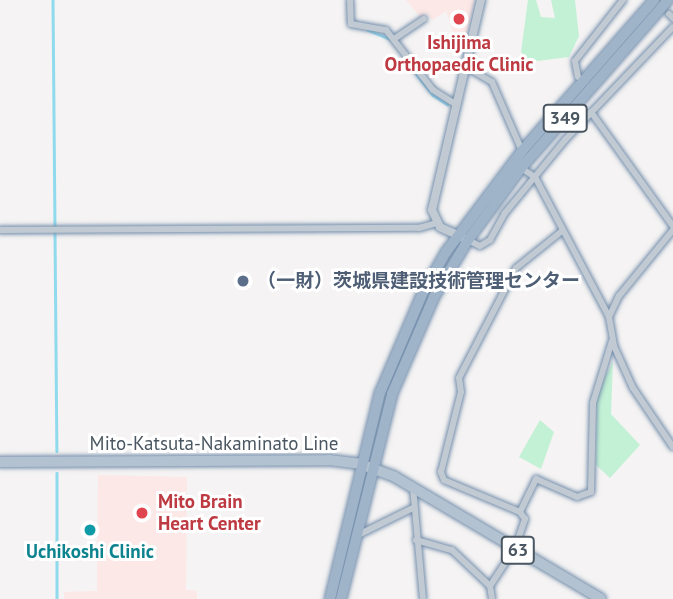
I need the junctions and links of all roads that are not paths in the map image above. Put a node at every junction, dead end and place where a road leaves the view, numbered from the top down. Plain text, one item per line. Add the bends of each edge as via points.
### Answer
1 (350, 0) edge
2 (481, 0) edge
3 (623, 0) edge
4 (654, 0) edge
5 (668, 0) edge
6 (424, 19) dead end
7 (673, 27) edge
8 (670, 35) edge
9 (394, 39) junction
10 (466, 67) junction
11 (578, 77) dead end
12 (457, 105) junction
13 (591, 112) junction
14 (523, 151) junction
15 (521, 168) junction
16 (536, 177) junction
17 (436, 223) junction
18 (673, 228) edge
19 (0, 230) edge
20 (562, 230) junction
21 (463, 238) junction
22 (609, 317) junction
23 (614, 337) junction
24 (673, 447) edge
25 (0, 462) edge
26 (366, 466) junction
27 (413, 487) junction
28 (414, 508) junction
29 (520, 512) junction
30 (356, 536) junction
31 (416, 540) junction
32 (514, 548) junction
33 (490, 586) junction
34 (331, 599) edge
35 (341, 599) edge
36 (423, 599) edge
37 (492, 599) edge
38 (601, 599) edge

1 - 9 street via 351,23 386,30
2 - 10 street
3 - 11 street via 575,61
4 - 14 highway, 349
5 - 15 highway, 349
6 - 9 street
7 - 8 street
8 - 13 street
9 - 12 street via 433,90
10 - 12 street
10 - 14 street via 492,82
12 - 17 street via 433,201
13 - 16 street
13 - 18 street
14 - 21 highway, 349
15 - 16 street
15 - 21 highway, 349
16 - 20 street
16 - 21 street via 505,213 490,240 480,246
17 - 19 street via 419,228
17 - 21 street
18 - 22 street
20 - 22 street
20 - 29 street via 516,268 478,335 459,378 461,392 441,472 444,480
21 - 26 highway, 349 via 412,340
22 - 23 street
23 - 24 street via 633,388
23 - 29 street via 594,394 591,492 577,497 536,479
25 - 26 main road, Mito-Katsuta-Nakaminato Line / 63 via 329,460
26 - 27 main road, Mito-Katsuta-Nakaminato Line / 63
26 - 30 highway, 349
26 - 34 highway, 349
27 - 28 street
27 - 32 main road, Mito-Katsuta-Nakaminato Line / 63
28 - 30 street
28 - 31 street
29 - 32 street via 525,519
30 - 35 highway, 349
31 - 33 street via 452,550
31 - 36 street
32 - 33 street
32 - 38 main road, Mito-Katsuta-Nakaminato Line / 63
33 - 37 street

